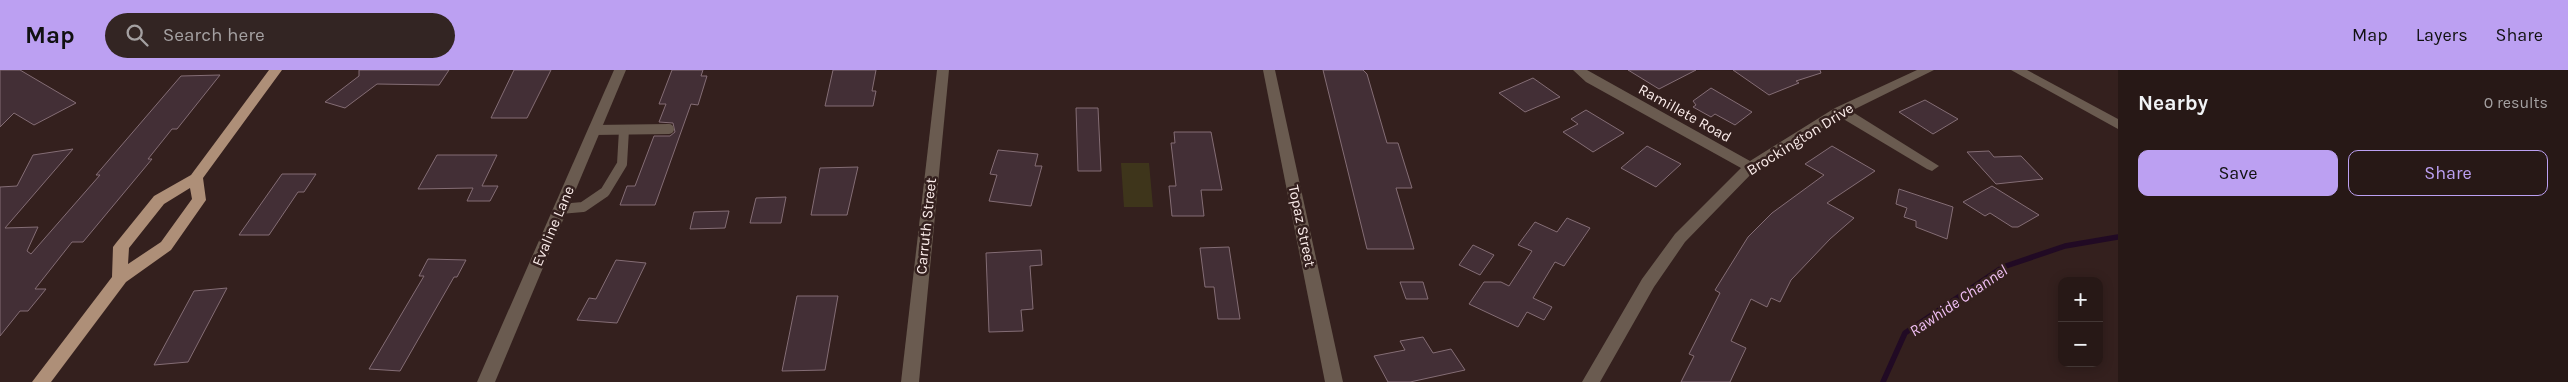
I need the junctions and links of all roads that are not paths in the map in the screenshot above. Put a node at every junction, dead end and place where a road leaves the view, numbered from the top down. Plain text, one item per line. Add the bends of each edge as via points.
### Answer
1 (276, 70) edge
2 (620, 70) edge
3 (943, 70) edge
4 (1269, 70) edge
5 (1579, 70) edge
6 (1928, 70) edge
7 (2017, 70) edge
8 (1840, 111) junction
9 (2118, 125) edge
10 (669, 129) dead end
11 (594, 130) junction
12 (624, 130) junction
13 (1932, 166) dead end
14 (1750, 167) junction
15 (196, 178) junction
16 (560, 209) junction
17 (120, 278) junction
18 (41, 382) edge
19 (486, 382) edge
20 (910, 382) edge
21 (1334, 382) edge
22 (1591, 382) edge

1 - 15 main road
2 - 11 street, Evaline Lane
3 - 20 street, Carruth Street
4 - 21 street, Topaz Street
5 - 14 street, Ramillete Road
6 - 8 street, Brockington Drive
7 - 9 street
8 - 13 street
8 - 14 street, Brockington Drive
10 - 12 lane
11 - 12 lane
11 - 16 street, Evaline Lane
12 - 16 lane via 622,164 605,192 582,207
14 - 22 street, Brockington Drive via 1680,238 1648,283
15 - 17 main road via 159,200 121,248
15 - 17 main road via 199,200 166,246
16 - 19 street, Evaline Lane
17 - 18 main road

